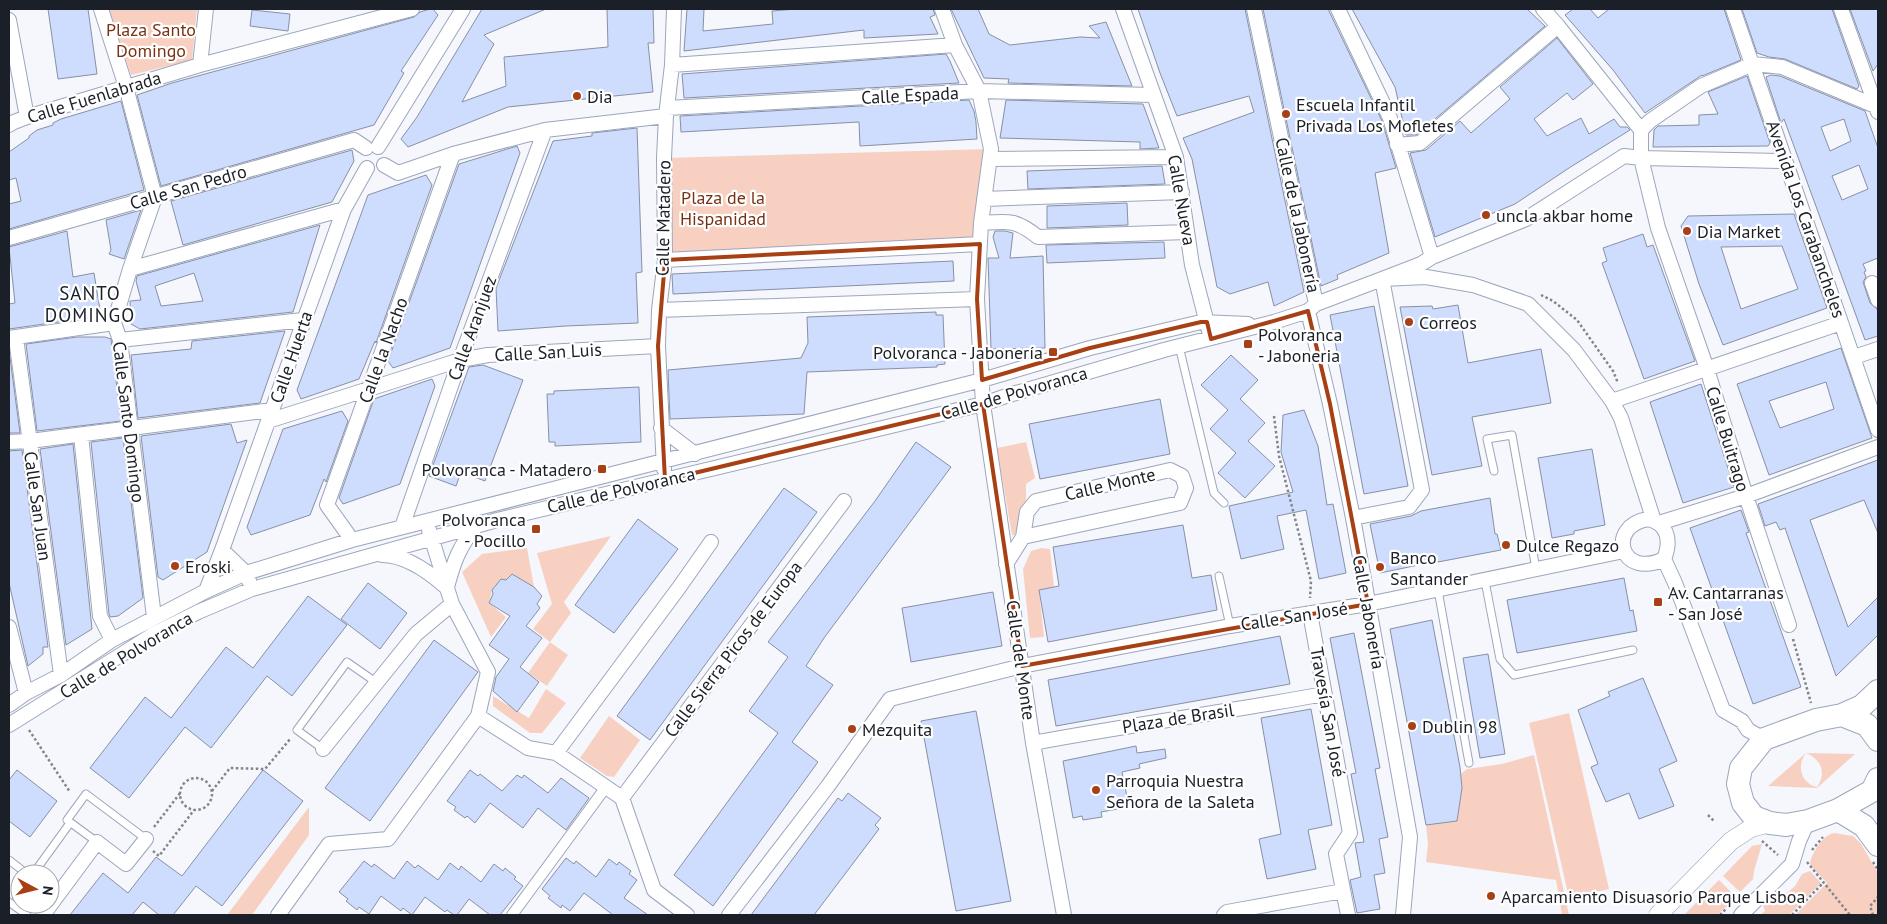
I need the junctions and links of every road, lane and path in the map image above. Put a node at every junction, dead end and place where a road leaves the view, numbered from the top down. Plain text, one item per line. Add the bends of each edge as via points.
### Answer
1 (101, 9) edge
2 (206, 9) edge
3 (412, 9) edge
4 (463, 9) edge
5 (674, 9) edge
6 (942, 9) edge
7 (1123, 9) edge
8 (1254, 9) edge
9 (1338, 9) edge
10 (1543, 9) edge
11 (1733, 9) edge
12 (1841, 9) edge
13 (9, 20) edge
14 (1558, 26) junction
15 (955, 45) junction
16 (1753, 64) junction
17 (200, 65) junction
18 (672, 65) junction
19 (14, 77) edge
20 (126, 86) junction
21 (978, 91) junction
22 (1153, 95) junction
23 (1878, 109) edge
24 (666, 112) junction
25 (14, 121) edge
26 (545, 130) junction
27 (1641, 130) junction
28 (1398, 145) junction
29 (372, 148) junction
30 (453, 154) junction
31 (1176, 157) junction
32 (1641, 158) junction
33 (990, 159) junction
34 (1785, 161) junction
35 (384, 165) junction
36 (367, 168) junction
37 (1182, 192) junction
38 (155, 197) junction
39 (984, 199) junction
40 (344, 209) junction
41 (980, 223) junction
42 (1187, 232) junction
43 (9, 238) edge
44 (980, 244) junction
45 (1432, 257) junction
46 (665, 260) junction
47 (130, 269) junction
48 (1382, 279) junction
49 (1872, 283) dead end
50 (977, 299) junction
51 (1878, 300) edge
52 (1312, 307) junction
53 (659, 310) junction
54 (303, 320) junction
55 (1207, 322) junction
56 (114, 323) junction
57 (1841, 323) junction
58 (1261, 325) junction
59 (12, 338) edge
60 (1211, 339) junction
61 (120, 340) junction
62 (658, 346) junction
63 (1179, 346) junction
64 (1878, 348) edge
65 (1854, 357) junction
66 (460, 360) junction
67 (1707, 369) junction
68 (982, 380) junction
69 (368, 390) junction
70 (1612, 401) junction
71 (983, 404) junction
72 (270, 415) junction
73 (1274, 416) dead end
74 (130, 428) junction
75 (661, 428) junction
76 (1878, 430) edge
77 (81, 435) junction
78 (30, 441) junction
79 (9, 442) edge
80 (1878, 447) edge
81 (695, 454) junction
82 (663, 462) junction
83 (1494, 471) dead end
84 (665, 480) junction
85 (1746, 496) junction
86 (844, 501) dead end
87 (1224, 503) dead end
88 (1353, 518) junction
89 (427, 521) junction
90 (1656, 522) junction
91 (477, 526) junction
92 (402, 528) junction
93 (1023, 537) junction
94 (431, 539) junction
95 (352, 540) junction
96 (711, 542) dead end
97 (222, 550) junction
98 (1624, 551) junction
99 (376, 555) junction
100 (1664, 560) junction
101 (1006, 564) junction
102 (1536, 570) junction
103 (246, 574) junction
104 (1219, 576) dead end
105 (1485, 581) junction
106 (447, 588) junction
107 (252, 589) junction
108 (1438, 590) junction
109 (206, 591) junction
110 (452, 604) junction
111 (1368, 604) junction
112 (1310, 613) junction
113 (154, 617) junction
114 (1789, 625) joint
115 (1230, 626) junction
116 (9, 627) edge
117 (112, 640) junction
118 (1633, 650) dead end
119 (1022, 666) junction
120 (61, 675) junction
121 (378, 683) junction
122 (1878, 691) edge
123 (26, 693) junction
124 (1324, 694) junction
125 (9, 705) edge
126 (1842, 715) junction
127 (478, 716) junction
128 (1816, 720) junction
129 (26, 724) dead end
130 (9, 725) edge
131 (297, 730) junction
132 (1764, 739) junction
133 (1878, 740) edge
134 (1033, 743) junction
135 (323, 749) joint
136 (556, 753) junction
137 (1469, 763) dead end
138 (606, 787) junction
139 (212, 791) junction
140 (1876, 791) edge
141 (70, 792) dead end
142 (181, 792) junction
143 (622, 798) junction
144 (1743, 803) junction
145 (194, 810) junction
146 (1838, 810) junction
147 (1708, 815) dead end
148 (1808, 821) junction
149 (1714, 822) dead end
150 (70, 823) junction
151 (1763, 832) junction
152 (146, 838) junction
153 (1731, 840) junction
154 (97, 842) junction
155 (1878, 845) edge
156 (159, 856) dead end
157 (1777, 858) dead end
158 (1806, 860) dead end
159 (40, 864) edge
160 (1823, 883) junction
161 (60, 886) edge
162 (1343, 891) junction
163 (1878, 897) edge
164 (9, 902) edge
165 (1732, 902) dead end
166 (26, 915) edge
167 (278, 915) edge
168 (512, 915) edge
169 (687, 915) edge
170 (729, 915) edge
171 (1064, 915) edge
172 (1224, 915) edge
173 (1348, 915) edge
174 (1403, 915) edge
175 (1658, 915) edge
176 (1720, 915) edge
177 (1741, 915) edge
178 (1792, 915) edge
179 (1850, 915) edge
180 (1872, 915) edge

1 - 20 street
2 - 17 street
3 - 17 street, Calle Fuenlabrada
4 - 29 street
5 - 18 street, Calle Matadero
6 - 15 street, Calle del Monte
7 - 22 street, Calle Nueva
8 - 52 street, Calle de la Jabonería
9 - 28 street via 1390,118
10 - 14 street
11 - 16 street, Avenida Los Carabancheles
12 - 23 street
13 - 19 street
14 - 27 street
14 - 28 street via 1420,143
15 - 18 street
15 - 21 street, Calle del Monte
16 - 23 street via 1782,67
16 - 27 street via 1701,86
16 - 34 street, Avenida Los Carabancheles
17 - 20 street, Calle Fuenlabrada
18 - 24 street, Calle Matadero
19 - 25 street
20 - 25 street, Calle Fuenlabrada
20 - 38 street
21 - 22 street, Calle Espada
21 - 24 street, Calle Espada
21 - 33 street, Calle del Monte via 992,149
22 - 31 street, Calle Nueva
24 - 26 street, Calle Espada
24 - 46 street, Calle Matadero
26 - 30 street, Calle Espada
26 - 66 street, Calle Aranjuez
27 - 32 street, Calle Buitrago
28 - 45 street
29 - 35 street via 385,155
29 - 36 street via 361,155 361,162
29 - 38 street, Calle San Pedro via 354,140
30 - 35 street, Calle Espada via 398,173
30 - 69 street, Calle la Nacho
31 - 33 street
31 - 37 street, Calle Nueva
32 - 34 street
32 - 45 street via 1624,156 1526,219
32 - 67 street, Calle Buitrago via 1658,228
33 - 39 street, Calle del Monte
34 - 57 street, Avenida Los Carabancheles
35 - 36 street via 374,170
36 - 40 street, Calle Huerta
37 - 39 street
37 - 42 street, Calle Nueva
38 - 43 street, Calle San Pedro
38 - 47 street, Calle Santo Domingo
39 - 41 street, Calle del Monte
40 - 47 street
40 - 54 street, Calle Huerta
41 - 42 street via 1006,221 1023,225 1038,237
41 - 44 street, Calle del Monte
42 - 55 street, Calle Nueva
44 - 46 street
44 - 50 street, Calle del Monte
45 - 48 street
46 - 53 street, Calle Matadero
47 - 56 street, Calle Santo Domingo
48 - 52 street, Calle de Polvoranca
48 - 70 street, Calle de Polvoranca via 1426,277 1472,285 1528,304 1574,350
48 - 88 street via 1422,490 1409,507
49 - 51 street
50 - 53 street
50 - 68 street, Calle del Monte
52 - 58 street, Calle de Polvoranca
52 - 88 street, Calle Jabonería
53 - 62 street, Calle Matadero
54 - 61 street
54 - 72 street, Calle Huerta
55 - 58 street, Calle de Polvoranca
55 - 60 street, Calle Nueva
55 - 68 street, Calle de Polvoranca via 1090,348
56 - 59 street
56 - 61 street, Calle Santo Domingo
57 - 65 street, Avenida Los Carabancheles
57 - 67 street
58 - 60 street, Calle de Polvoranca
59 - 78 street, Calle San Juan
60 - 63 street, Calle de Polvoranca
61 - 74 street, Calle Santo Domingo
62 - 66 street, Calle San Luis via 488,355
62 - 75 street, Calle Matadero
63 - 71 street, Calle de Polvoranca
63 - 87 lane via 1214,493
64 - 65 street
65 - 76 street, Avenida Los Carabancheles
66 - 69 street, Calle San Luis
66 - 92 street, Calle Aranjuez
67 - 70 street
67 - 85 street, Calle Buitrago
68 - 71 street, Calle del Monte
68 - 81 street, Calle de Polvoranca
69 - 72 street, Calle San Luis
69 - 95 street, Calle la Nacho via 327,504
70 - 90 street, Calle de Polvoranca via 1621,418
71 - 84 street, Calle de Polvoranca
71 - 101 street, Calle del Monte
72 - 74 street, Calle San Luis
72 - 97 street, Calle Huerta
73 - 112 path via 1279,456 1310,581
74 - 77 street, Calle San Luis
74 - 113 street, Calle Santo Domingo
75 - 81 street
75 - 82 street, Calle Matadero
77 - 78 street, Calle San Luis
77 - 117 street via 100,616
78 - 79 street, Calle San Luis
78 - 120 street, Calle San Juan
80 - 85 street
81 - 82 street, Calle de Polvoranca
82 - 84 street, Calle Matadero
82 - 89 street, Calle de Polvoranca
83 - 102 lane via 1487,438 1512,435
84 - 91 street, Calle de Polvoranca
85 - 90 street
85 - 114 street, Calle Buitrago
86 - 143 street, Calle Sierra Picos de Europa
88 - 111 street, Calle Jabonería
89 - 92 street, Calle de Polvoranca
89 - 94 street
90 - 98 street via 1634,522 1624,535
90 - 100 street via 1666,531 1669,540
91 - 94 street, Calle de Polvoranca
91 - 106 street via 463,542
92 - 95 street, Calle de Polvoranca
93 - 93 street, Calle Monte via 1180,503 1186,488 1182,476 1170,470 1036,501 1027,512
93 - 101 street, Calle Monte
94 - 99 street, Calle de Polvoranca
94 - 106 street
95 - 103 street, Calle de Polvoranca
96 - 136 street
97 - 103 street
97 - 109 street, Calle Huerta
98 - 100 street via 1640,565
98 - 102 street, Calle San José
99 - 106 street via 388,555 413,565
99 - 107 street, Calle de Polvoranca
100 - 132 street via 1723,710
101 - 119 street, Calle del Monte
102 - 105 street, Calle San José
103 - 107 street
103 - 109 street, Calle de Polvoranca
104 - 115 lane
105 - 108 street, Calle San José
105 - 118 lane via 1500,659 1514,675
106 - 110 street
107 - 130 street, Calle de Polvoranca via 154,634
108 - 111 street, Calle San José
108 - 137 lane
109 - 113 street, Calle de Polvoranca
110 - 121 street via 416,634
110 - 127 street via 488,672
111 - 112 street, Calle San José
111 - 174 street, Calle Jabonería via 1410,837
112 - 115 street, Calle San José
112 - 124 street, Travesía San José
113 - 117 street, Calle de Polvoranca
114 - 128 path
115 - 119 street, Calle San José
116 - 123 street
117 - 120 street, Calle de Polvoranca
119 - 134 street, Calle del Monte
119 - 170 street, Calle San José via 890,699
120 - 123 street, Calle de Polvoranca
121 - 131 lane via 347,662
121 - 135 street
122 - 126 main road via 1862,706
123 - 125 street, Calle de Polvoranca
124 - 134 street, Plaza de Brasil
124 - 162 street, Travesía San José via 1350,833 1336,854
126 - 128 main road
126 - 133 main road via 1867,726
127 - 136 street via 528,748
127 - 167 street via 388,839 329,844
128 - 132 main road
129 - 141 path
131 - 135 lane
131 - 139 path via 265,770 230,768
132 - 144 main road via 1741,768 1738,784
134 - 171 street, Calle del Monte
136 - 138 street
138 - 143 street
138 - 168 street
139 - 142 path via 206,782 196,778 186,782
139 - 145 path via 208,805
140 - 146 main road
142 - 145 path via 185,806
142 - 152 path
143 - 169 street via 654,890
144 - 151 main road
144 - 153 street via 1740,822
145 - 156 path
146 - 148 main road
146 - 155 main road via 1864,826
147 - 149 path
148 - 151 main road
148 - 177 street via 1792,864
150 - 152 lane via 67,820 86,794
150 - 154 lane
150 - 159 lane
151 - 153 street via 1751,828
151 - 157 path via 1762,841 1779,854
152 - 154 street via 126,864
153 - 175 street
154 - 161 street
158 - 160 path
160 - 178 path
160 - 179 path
162 - 172 street
162 - 173 street, Travesía San José
163 - 180 path via 1870,906
164 - 166 lane
165 - 176 path

